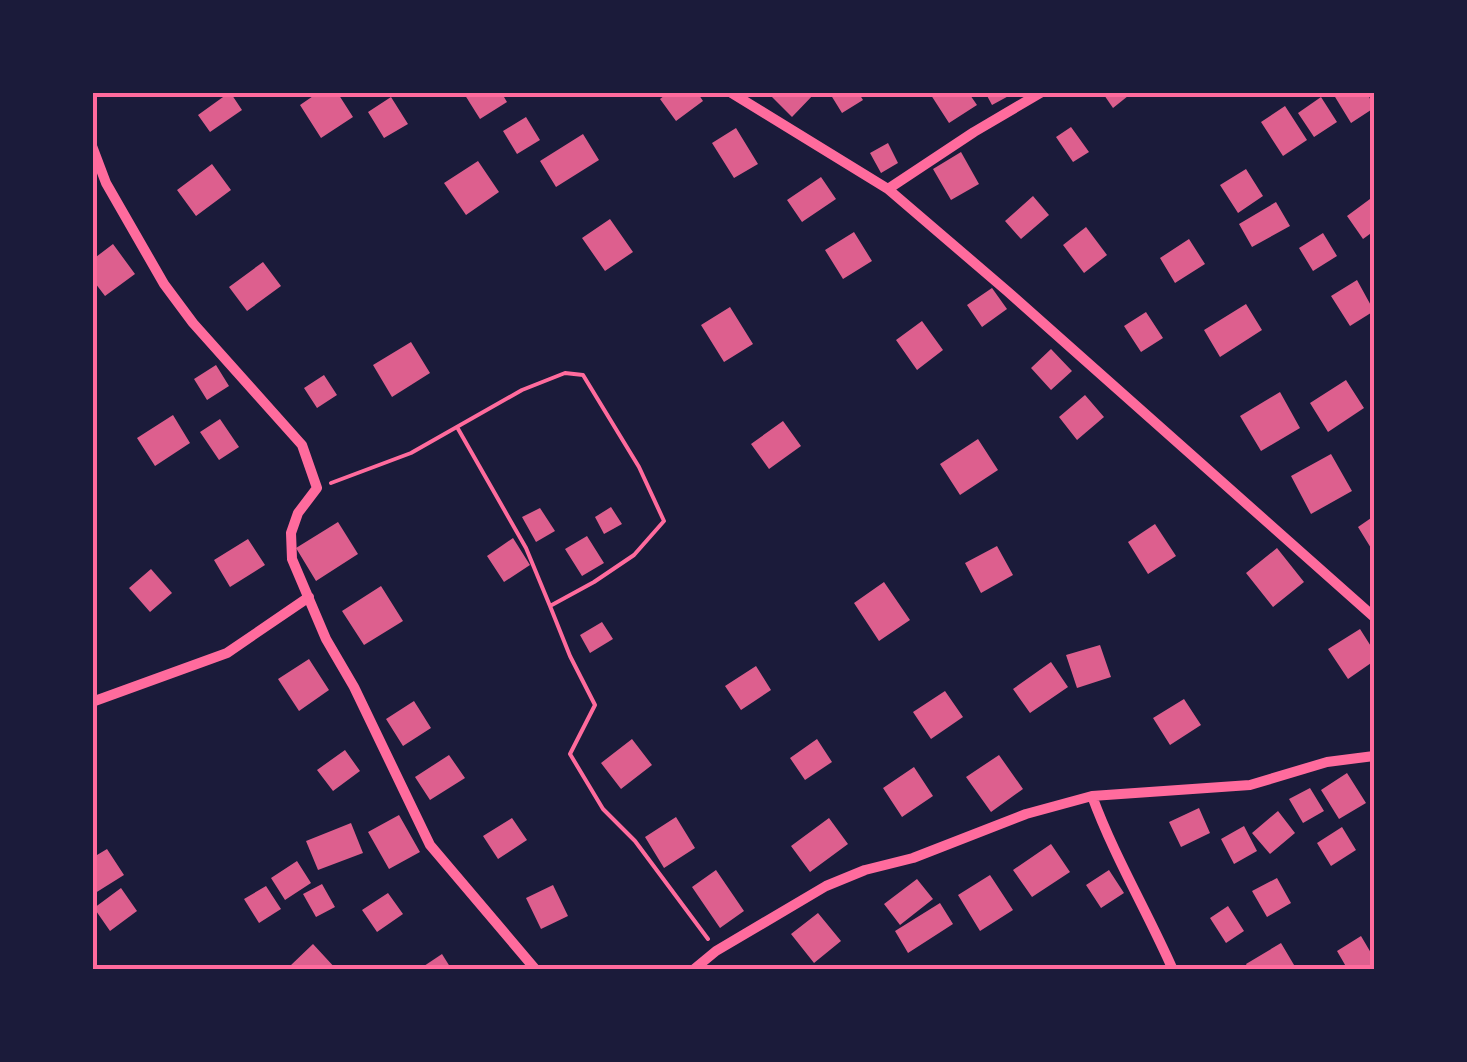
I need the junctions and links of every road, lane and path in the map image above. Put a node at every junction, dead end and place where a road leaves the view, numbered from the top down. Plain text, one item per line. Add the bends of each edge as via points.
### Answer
1 (730, 92) edge
2 (1042, 92) edge
3 (92, 146) edge
4 (888, 188) junction
5 (457, 426) junction
6 (317, 488) junction
7 (309, 596) junction
8 (550, 606) junction
9 (1374, 618) edge
10 (92, 702) edge
11 (1374, 756) edge
12 (1092, 796) junction
13 (716, 951) junction
14 (706, 965) edge
15 (536, 970) edge
16 (693, 970) edge
17 (1173, 970) edge

1 - 4 street
2 - 4 street
3 - 6 street via 164,284 302,445
4 - 9 street
5 - 6 path via 411,453
5 - 8 path via 526,548
5 - 8 path via 565,372 583,375 638,467 664,521 634,554
6 - 7 street via 291,533 292,559
7 - 10 street via 227,653
7 - 15 street via 430,844
8 - 13 path via 595,705 570,754 603,809 635,841
11 - 12 street via 1250,785
12 - 13 street via 826,886
12 - 17 street
13 - 14 street
14 - 16 street

